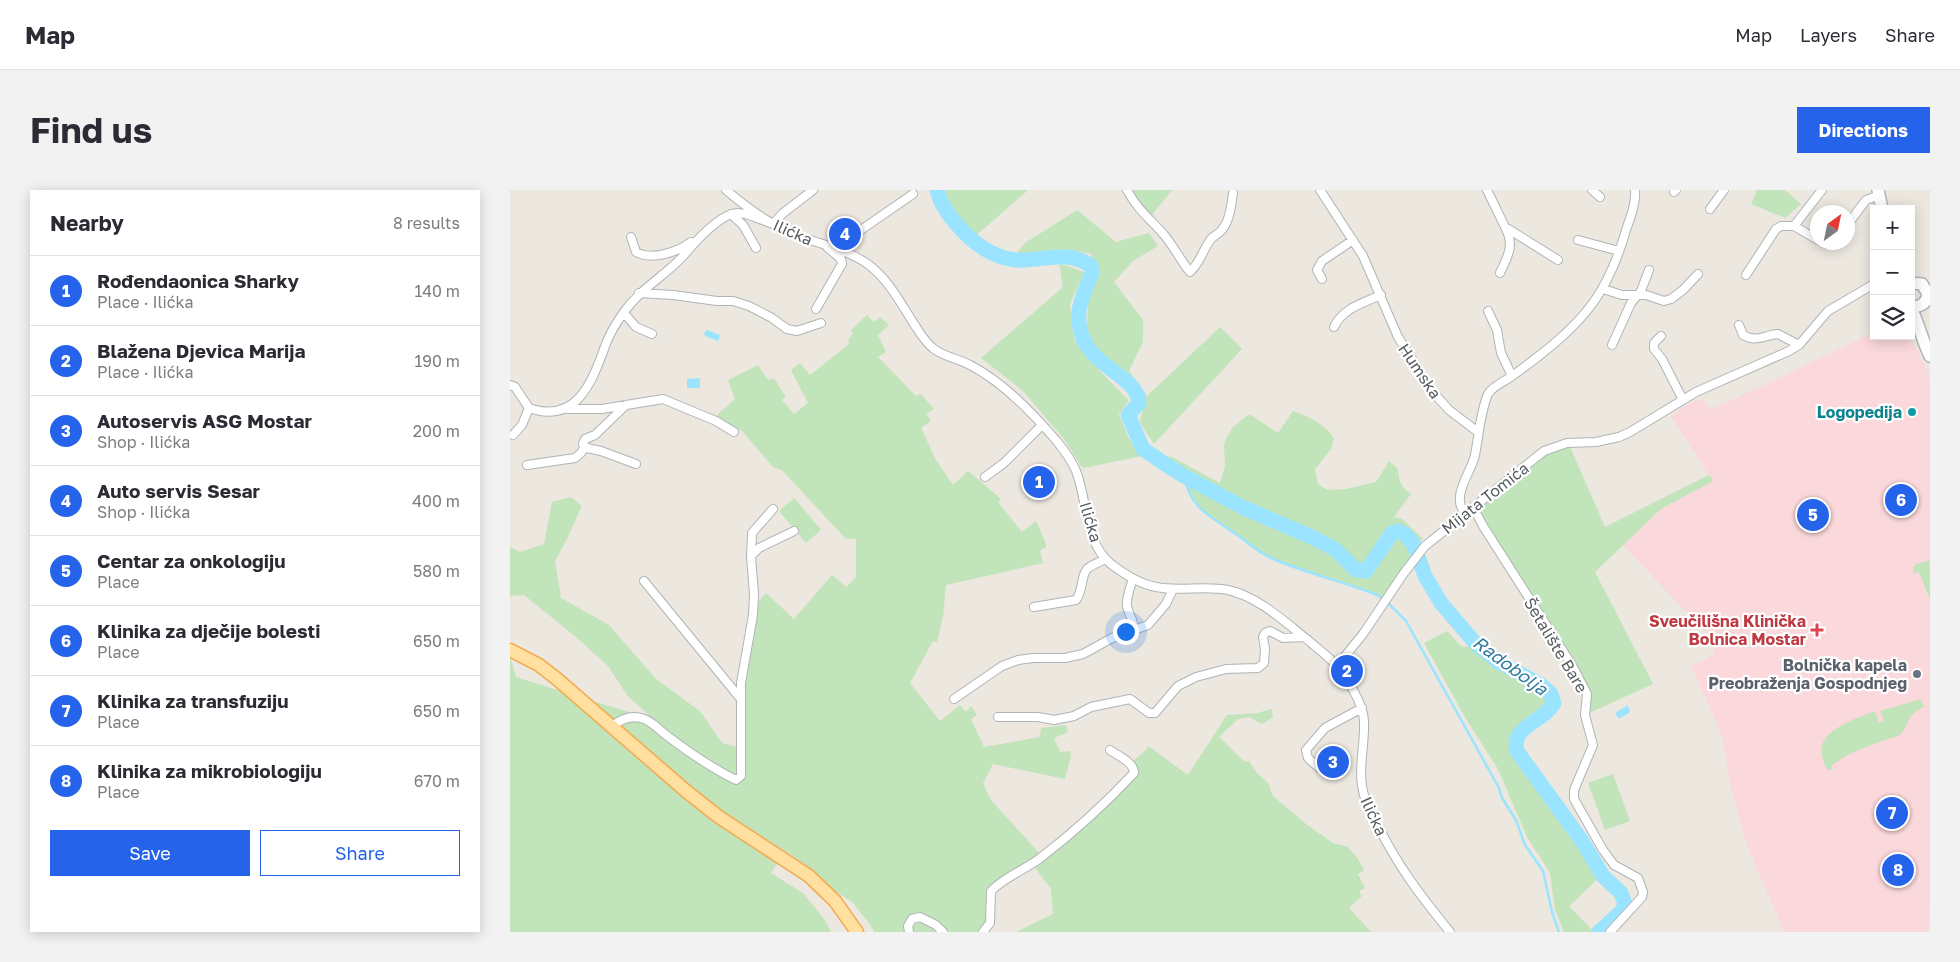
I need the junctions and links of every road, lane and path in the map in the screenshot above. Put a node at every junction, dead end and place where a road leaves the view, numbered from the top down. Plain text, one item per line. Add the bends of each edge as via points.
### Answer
1 (726, 190) edge
2 (813, 190) edge
3 (1127, 190) edge
4 (1320, 190) edge
5 (1487, 190) edge
6 (1592, 190) edge
7 (1635, 190) edge
8 (1724, 190) edge
9 (1822, 190) edge
10 (1880, 192) edge
11 (1233, 193) dead end
12 (912, 194) dead end
13 (1600, 197) dead end
14 (1883, 205) edge
15 (1710, 209) dead end
16 (731, 214) junction
17 (1855, 215) edge
18 (773, 224) junction
19 (1794, 226) junction
20 (1505, 227) junction
21 (702, 234) junction
22 (1810, 235) edge
23 (631, 237) dead end
24 (1353, 240) junction
25 (1578, 240) dead end
26 (826, 246) junction
27 (756, 248) dead end
28 (844, 252) junction
29 (1619, 252) junction
30 (1558, 260) dead end
31 (1650, 270) dead end
32 (1500, 273) dead end
33 (1698, 274) dead end
34 (1746, 275) dead end
35 (1322, 279) dead end
36 (1870, 286) edge
37 (1603, 289) junction
38 (639, 293) junction
39 (1920, 293) edge
40 (1381, 296) junction
41 (1637, 296) junction
42 (816, 309) dead end
43 (1488, 311) dead end
44 (624, 313) junction
45 (821, 323) dead end
46 (1740, 325) dead end
47 (1334, 327) dead end
48 (652, 334) dead end
49 (1661, 336) dead end
50 (1612, 345) dead end
51 (1799, 345) junction
52 (1930, 356) edge
53 (1512, 376) junction
54 (510, 385) edge
55 (1683, 400) junction
56 (626, 405) junction
57 (529, 408) junction
58 (568, 408) junction
59 (1042, 425) junction
60 (734, 432) dead end
61 (1478, 432) junction
62 (513, 435) dead end
63 (585, 446) junction
64 (527, 464) dead end
65 (636, 464) dead end
66 (985, 477) dead end
67 (1473, 507) junction
68 (773, 509) dead end
69 (1464, 513) junction
70 (794, 532) dead end
71 (751, 556) junction
72 (1105, 558) junction
73 (1133, 579) junction
74 (644, 581) dead end
75 (1173, 589) junction
76 (1034, 607) dead end
77 (1131, 633) junction
78 (1303, 637) junction
79 (510, 650) edge
80 (1337, 666) junction
81 (740, 698) junction
82 (954, 699) dead end
83 (1362, 708) junction
84 (998, 717) dead end
85 (612, 726) junction
86 (1110, 750) dead end
87 (1318, 767) dead end
88 (857, 932) edge
89 (908, 932) edge
90 (943, 932) edge
91 (983, 932) edge
92 (1450, 932) edge
93 (1610, 932) edge

1 - 18 street, Ilićka
2 - 18 street
3 - 11 street via 1190,272 1200,262 1210,239 1225,225
4 - 24 street, Humska
5 - 20 street
6 - 13 street
7 - 29 street
8 - 15 street
9 - 19 street
10 - 14 street
10 - 17 street via 1866,200
12 - 28 street via 858,232
16 - 18 street via 743,214
16 - 21 street
16 - 27 street via 743,225
18 - 26 street, Ilićka
19 - 22 street
19 - 34 street via 1776,229
20 - 30 street
20 - 32 street via 1511,245
21 - 23 street via 686,246 656,256 643,256 636,252
21 - 38 street via 679,260
24 - 35 street via 1322,261 1317,270
24 - 40 street, Humska
25 - 29 street
26 - 28 street, Ilićka
26 - 42 street via 841,259 842,264
28 - 59 street, Ilićka via 879,274 934,349 983,372
29 - 37 street
31 - 41 street
33 - 41 street via 1684,290 1670,299 1664,301 1646,295
36 - 51 street, Mijata Tomića via 1828,311
37 - 41 street
37 - 53 street via 1571,330
38 - 44 street
38 - 45 street via 733,301 797,331
39 - 52 street via 1917,320
40 - 47 street via 1348,310
40 - 61 street, Humska via 1398,337 1423,381 1449,410
41 - 50 street
43 - 53 street via 1497,330 1501,354
44 - 48 street via 636,326
44 - 58 street via 609,337 591,381
46 - 51 street via 1743,335 1749,339 1778,334
49 - 55 street via 1654,343 1654,349
51 - 55 street, Mijata Tomića
53 - 61 street via 1488,394
54 - 57 street via 515,387
55 - 67 street, Mijata Tomića via 1619,437 1568,443 1544,451
56 - 58 street via 602,409
56 - 60 street via 663,398
56 - 63 street via 596,435 585,439
57 - 58 street via 543,413
57 - 62 street via 522,425
59 - 66 street
59 - 72 street, Ilićka via 1076,471 1093,539
61 - 69 street via 1475,454 1462,489 1460,508
63 - 64 street via 575,458
63 - 65 street
67 - 69 street, Mijata Tomića
67 - 93 street, Šetalište Bare via 1588,694 1585,715 1593,745 1574,790 1574,799 1614,865 1638,878 1644,892
68 - 71 street via 752,533
69 - 80 street, Mijata Tomića via 1425,546
70 - 71 street via 759,548
71 - 81 street via 754,601
72 - 73 street, Ilićka
72 - 76 street via 1088,569 1076,600
73 - 75 street, Ilićka via 1154,587
73 - 77 street via 1127,599 1133,622
74 - 81 street
75 - 77 street via 1166,604 1148,625
75 - 78 street, Ilićka via 1196,587 1231,591 1254,601
77 - 82 street via 1112,638 1083,654 1018,660 1002,666
78 - 80 street, Ilićka
78 - 84 street via 1283,638 1270,631 1265,633 1264,664 1258,668 1226,669 1178,686 1155,713 1149,713 1130,699 1091,707 1074,716 1054,720
79 - 85 main road via 539,665
80 - 83 street, Ilićka
81 - 85 street via 742,768 741,776 736,780 708,765 651,722 639,717 622,718
83 - 87 street via 1326,728 1306,750 1308,758
83 - 92 street, Ilićka via 1360,779 1364,798 1398,864
85 - 88 main road via 719,817 809,876 835,901
86 - 91 street via 1130,763 1134,773 1063,841 991,891 990,923
89 - 90 street via 912,919 920,917

